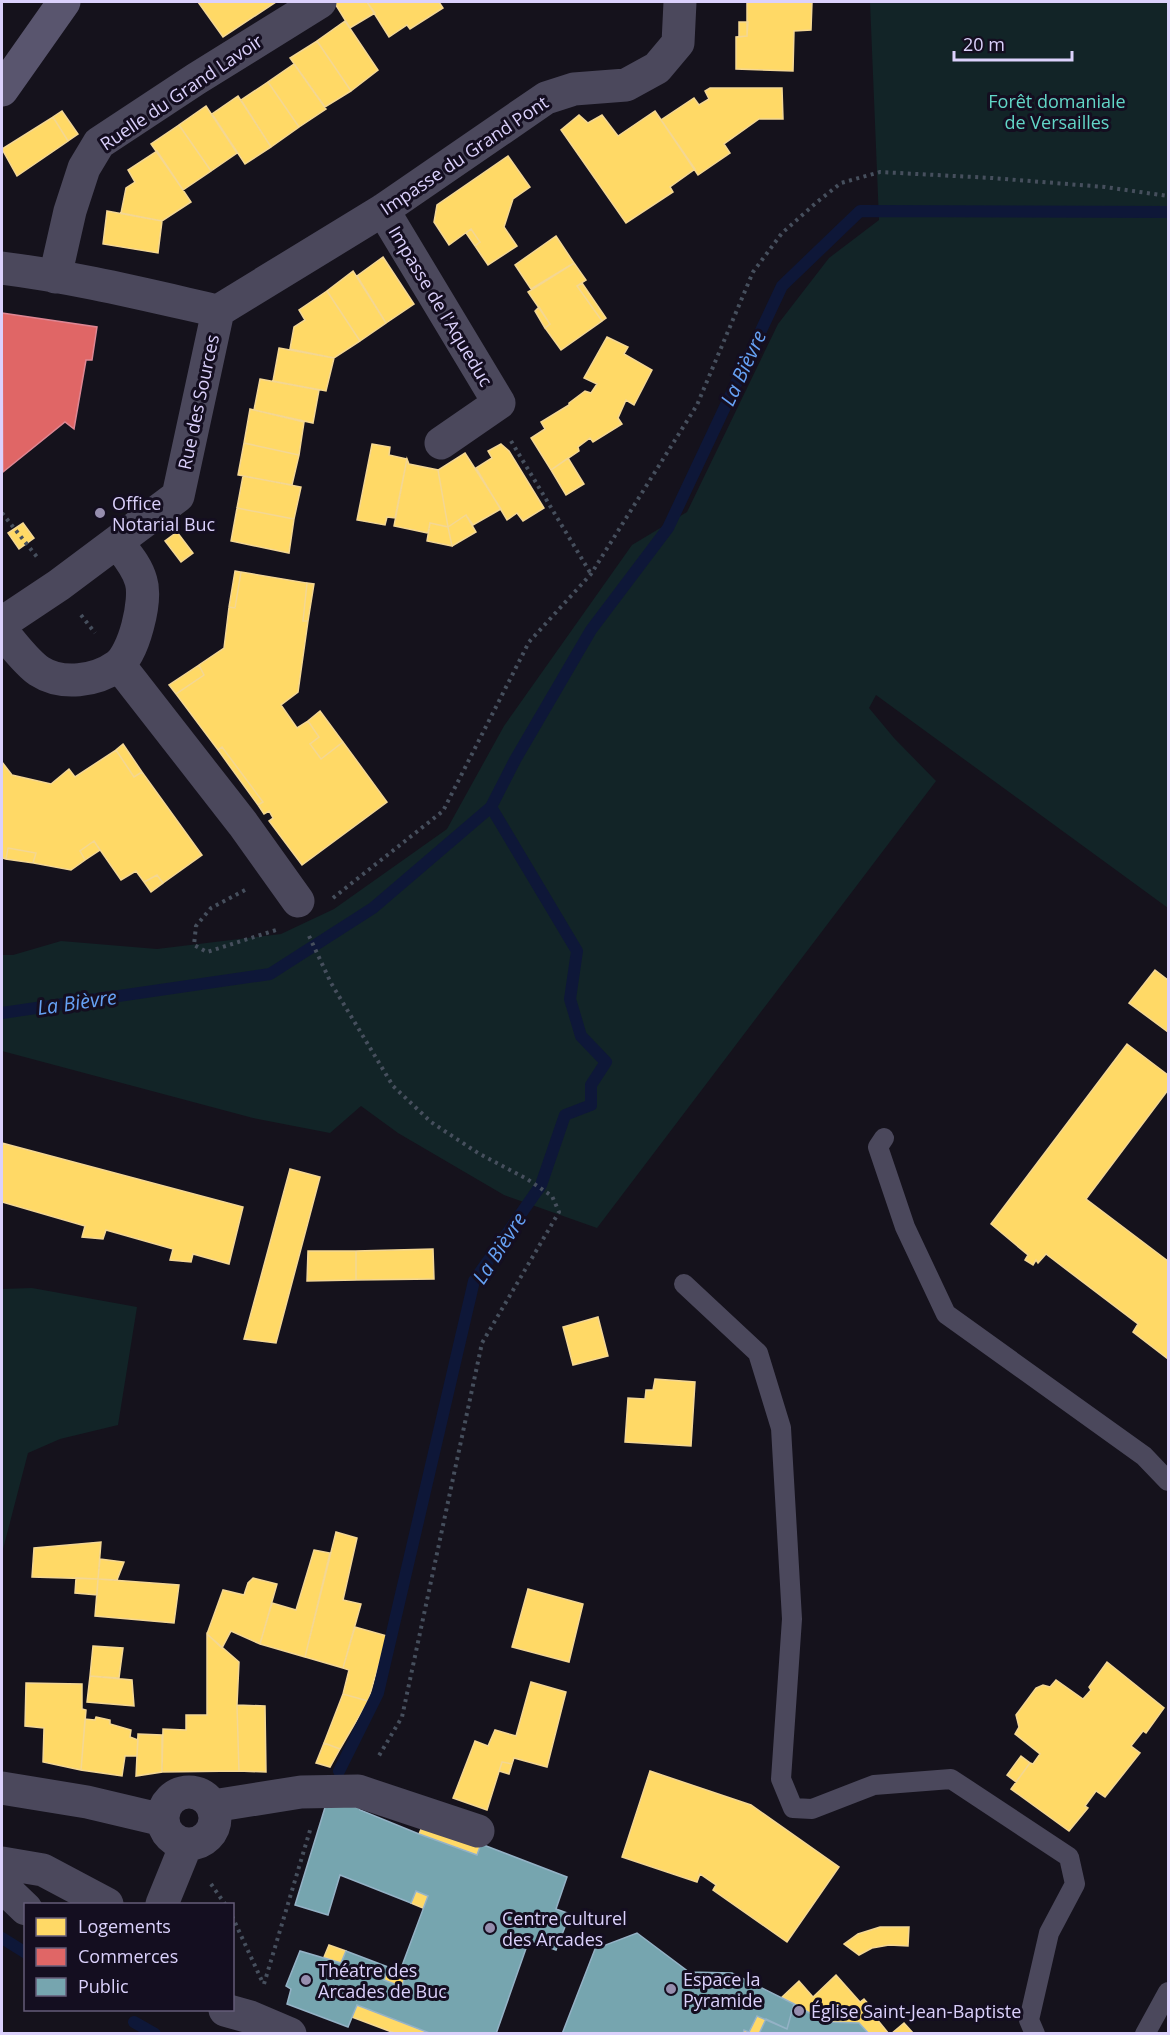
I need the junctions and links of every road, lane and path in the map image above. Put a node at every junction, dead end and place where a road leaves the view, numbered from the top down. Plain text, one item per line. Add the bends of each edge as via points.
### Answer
1 (64, 2) edge
2 (320, 2) edge
3 (680, 2) edge
4 (2, 90) edge
5 (1168, 195) edge
6 (383, 210) junction
7 (2, 268) edge
8 (55, 277) junction
9 (218, 311) junction
10 (499, 403) junction
11 (441, 443) dead end
12 (2, 513) edge
13 (17, 533) dead end
14 (117, 542) junction
15 (591, 574) junction
16 (59, 585) junction
17 (2, 623) edge
18 (2, 630) edge
19 (118, 665) junction
20 (277, 872) junction
21 (331, 900) dead end
22 (295, 919) junction
23 (884, 1138) dead end
24 (684, 1284) dead end
25 (1168, 1481) edge
26 (2, 1788) edge
27 (321, 1791) junction
28 (358, 1791) junction
29 (213, 1806) junction
30 (162, 1820) junction
31 (478, 1831) dead end
32 (186, 1845) junction
33 (2, 1863) edge
34 (2, 1886) edge
35 (103, 1903) edge
36 (163, 1903) edge
37 (24, 1907) edge
38 (234, 1920) edge
39 (1168, 1992) edge
40 (236, 2008) edge
41 (287, 2033) edge
42 (1035, 2034) edge
43 (1145, 2034) edge

1 - 4 main road
2 - 8 street, Ruelle du Grand Lavoir via 99,143 84,168 70,210
3 - 6 street, Impasse du Grand Pont via 678,43 657,68 626,85 574,89 546,98
5 - 15 path via 880,172 841,183 782,233 753,272 697,405
6 - 9 street, Impasse du Grand Pont
6 - 10 street, Impasse de l'Aqueduc
7 - 8 street, Rue des Sources
8 - 9 street, Rue des Sources
9 - 14 street, Rue des Sources via 178,496
10 - 11 street, Impasse de l'Aqueduc
10 - 15 path via 512,444
12 - 13 path
14 - 16 street, Rue des Sources
14 - 19 street via 142,582 141,610 133,641
15 - 21 path via 529,642 443,811
16 - 17 street, Rue des Sources
16 - 19 path
18 - 19 street via 39,671 62,680 89,679
19 - 20 street
20 - 22 street
20 - 22 path via 211,908 196,926 194,945 207,952
22 - 28 path via 393,1086 431,1122 552,1196 559,1212 482,1342 402,1717
23 - 25 lane via 878,1147 905,1227 946,1314 1144,1456
24 - 42 lane via 758,1353 781,1428 792,1619 781,1779 793,1808 812,1809 874,1785 951,1779 1069,1857 1075,1884 1049,1934 1029,2020
26 - 30 street
27 - 28 street
27 - 29 street
27 - 38 path via 264,1985
28 - 31 street
29 - 30 street via 195,1792 178,1794 165,1807
29 - 32 street via 216,1817 210,1834
30 - 32 street via 169,1836
32 - 36 street
33 - 35 street via 43,1870
34 - 37 street
39 - 43 lane
40 - 41 street

